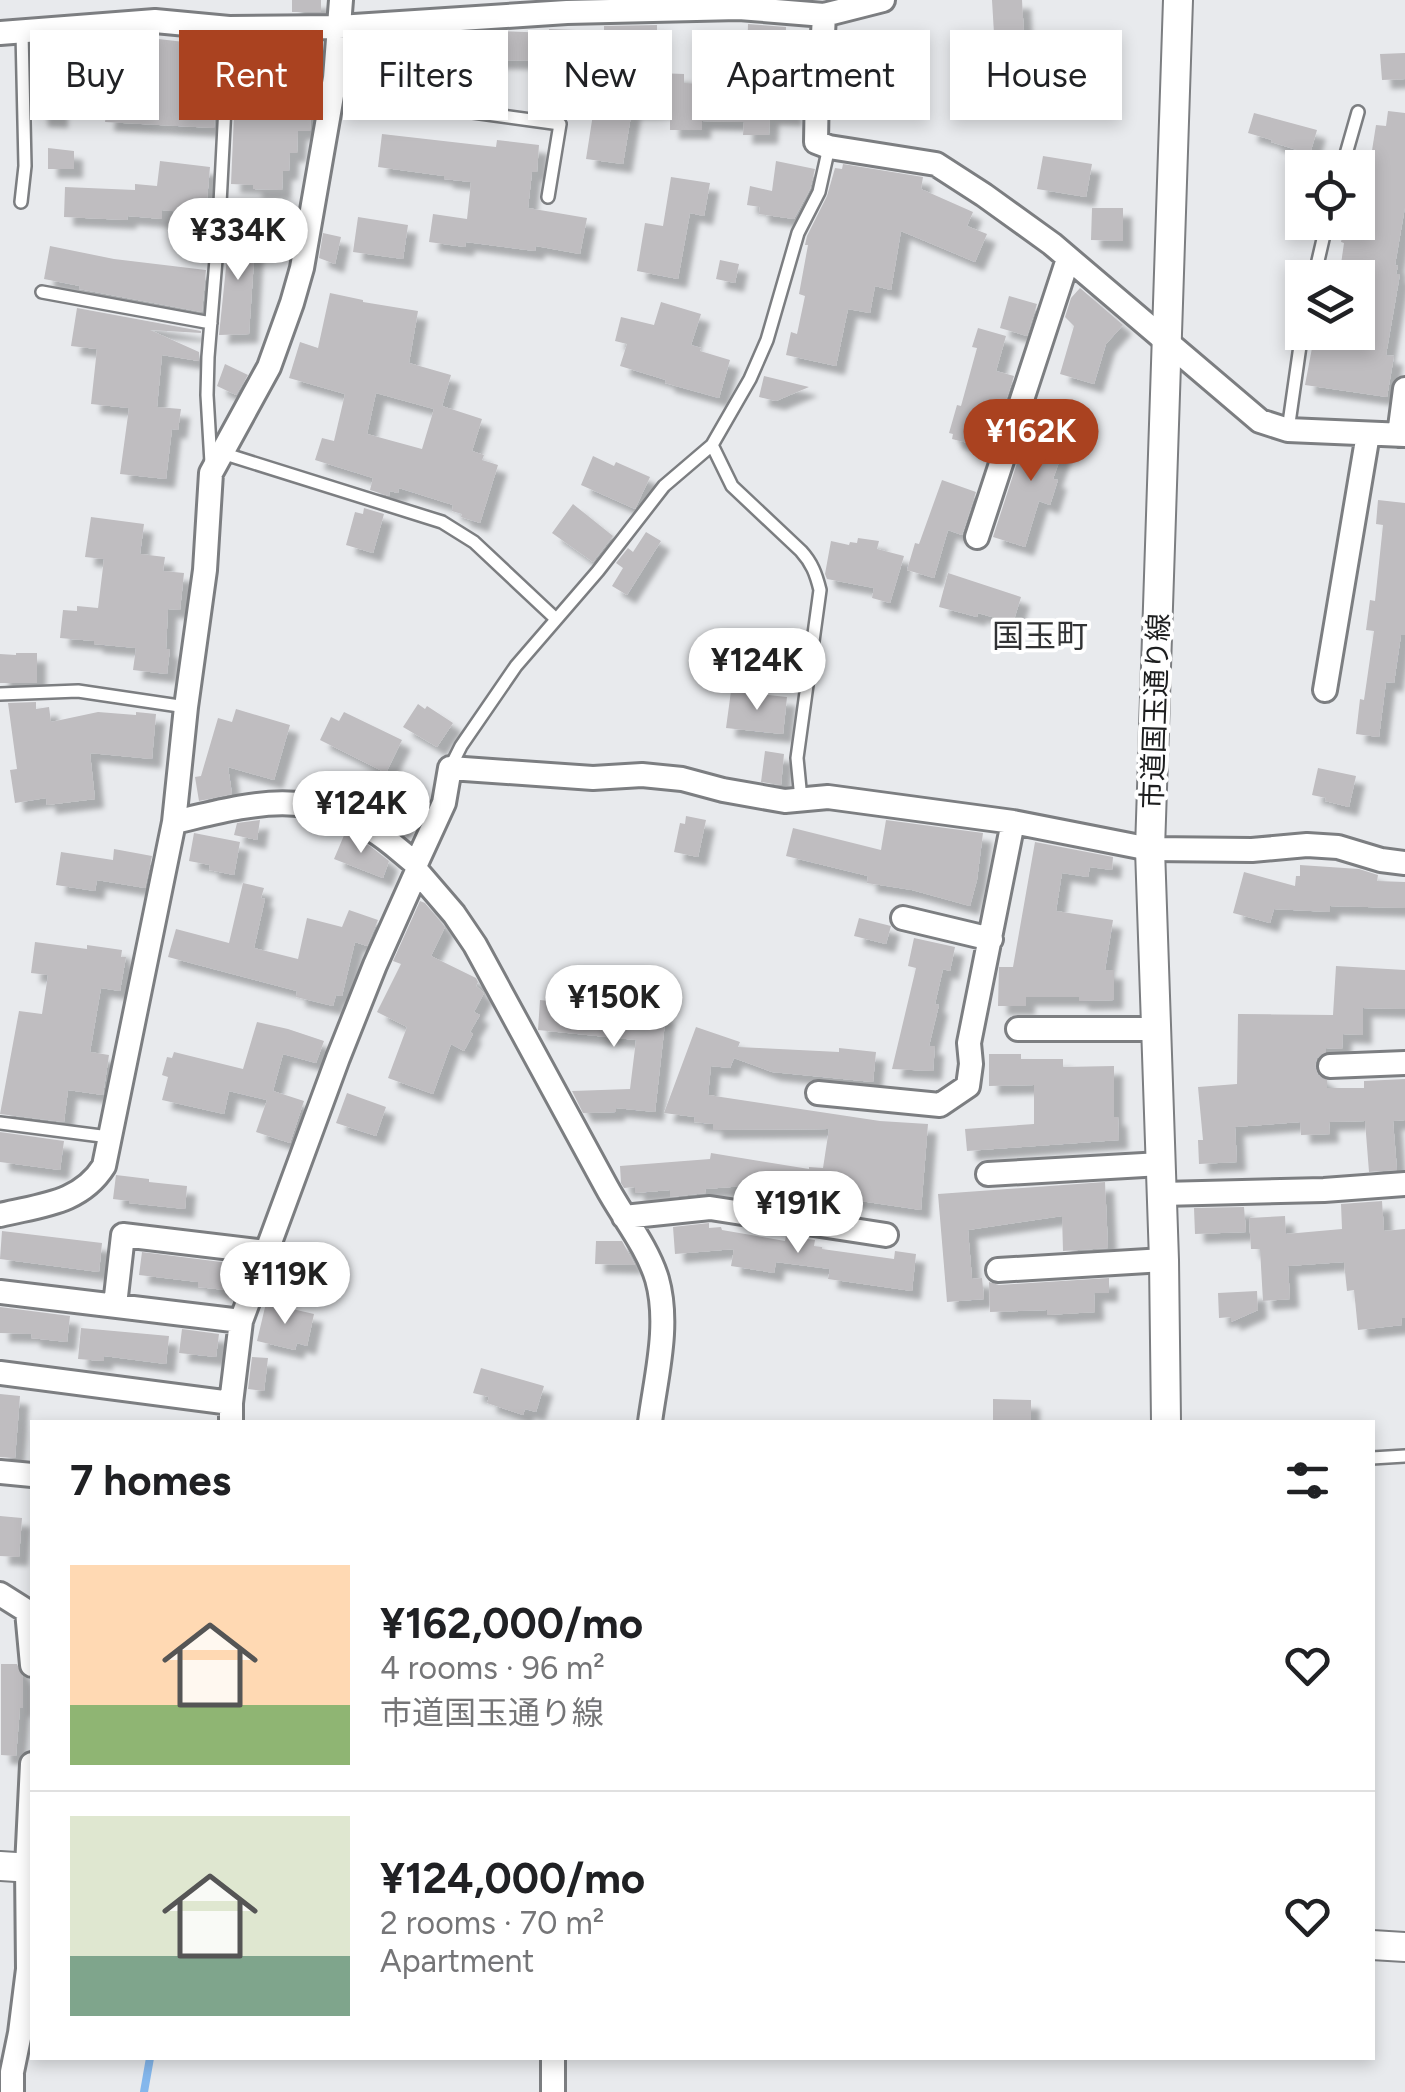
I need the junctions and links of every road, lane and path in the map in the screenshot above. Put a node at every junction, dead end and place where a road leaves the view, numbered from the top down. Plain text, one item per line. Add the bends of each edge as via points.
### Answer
1 (341, 0) edge
2 (883, 0) edge
3 (1178, 0) edge
4 (740, 4) edge
5 (824, 14) junction
6 (450, 20) junction
7 (339, 27) junction
8 (229, 28) junction
9 (11, 32) edge
10 (1358, 112) dead end
11 (829, 148) junction
12 (1347, 150) edge
13 (548, 196) dead end
14 (21, 202) dead end
15 (1068, 259) junction
16 (42, 292) dead end
17 (211, 323) junction
18 (1167, 342) junction
19 (1299, 350) edge
20 (1405, 389) edge
21 (1288, 430) junction
22 (1368, 434) junction
23 (1402, 435) edge
24 (712, 446) junction
25 (217, 463) junction
26 (978, 538) dead end
27 (556, 619) junction
28 (1325, 690) dead end
29 (0, 694) edge
30 (186, 707) junction
31 (450, 768) junction
32 (801, 800) junction
33 (174, 822) junction
34 (1013, 822) junction
35 (1150, 849) junction
36 (1405, 863) edge
37 (417, 867) junction
38 (902, 918) dead end
39 (990, 939) junction
40 (1156, 1029) junction
41 (1018, 1030) dead end
42 (1405, 1063) edge
43 (1330, 1066) dead end
44 (818, 1093) dead end
45 (0, 1122) edge
46 (109, 1138) junction
47 (1161, 1164) junction
48 (988, 1174) dead end
49 (1405, 1184) edge
50 (1162, 1194) junction
51 (0, 1215) edge
52 (624, 1217) junction
53 (886, 1235) dead end
54 (265, 1252) junction
55 (1164, 1260) junction
56 (998, 1270) dead end
57 (0, 1292) edge
58 (114, 1305) junction
59 (241, 1321) junction
60 (0, 1373) edge
61 (231, 1413) edge
62 (650, 1420) edge
63 (1166, 1420) edge
64 (1405, 1456) edge
65 (1375, 1458) edge
66 (0, 1472) edge
67 (30, 1475) edge
68 (0, 1594) edge
69 (30, 1611) edge
70 (30, 1781) edge
71 (20, 1867) edge
72 (1375, 1945) edge
73 (1405, 1947) edge
74 (553, 2060) edge
75 (12, 2092) edge
76 (554, 2092) edge

1 - 7 street
2 - 5 street
3 - 18 street, 市道国玉通り線
4 - 5 street
4 - 6 street
5 - 11 street via 816,142
6 - 7 street
6 - 13 lane via 450,109 560,124
7 - 8 street
7 - 25 street via 302,268 269,367
8 - 9 street via 155,21
8 - 17 lane
9 - 14 lane via 25,166
10 - 12 lane
11 - 15 street via 936,164
11 - 24 lane via 767,340
15 - 18 street
15 - 26 street
16 - 17 lane
17 - 25 lane via 208,394
18 - 21 street via 1260,421
18 - 35 street, 市道国玉通り線
19 - 21 lane
20 - 23 street
21 - 22 street
22 - 23 street
22 - 28 street
24 - 27 lane via 664,486
24 - 32 lane via 732,486 801,551 816,574 820,590 798,758
25 - 27 lane via 442,522 474,542
25 - 30 street
27 - 31 lane via 516,666
29 - 30 lane via 78,691
30 - 33 street
31 - 32 street via 593,778 642,774
31 - 37 street via 444,803
32 - 34 street via 828,797
33 - 37 street via 293,802 372,830
33 - 46 street
34 - 35 street
34 - 39 street
35 - 36 street via 1307,844
35 - 40 street, 市道国玉通り線
37 - 52 street via 474,945
37 - 54 street
38 - 39 street
39 - 44 street via 969,1043 968,1086 940,1104
40 - 41 street
40 - 47 street, 市道国玉通り線
42 - 43 street
45 - 46 lane
46 - 51 street via 104,1166 86,1189
47 - 48 street
47 - 50 street, 市道国玉通り線
49 - 50 street
50 - 55 street, 市道国玉通り線
52 - 53 street via 710,1208
52 - 62 street via 657,1280 662,1309
54 - 58 street via 123,1234
54 - 59 street
55 - 56 street
55 - 63 street, 市道国玉通り線
57 - 58 street
58 - 59 street
59 - 61 street
60 - 61 street
64 - 65 lane
66 - 67 street
68 - 69 street
70 - 71 street
71 - 75 street via 28,1969
72 - 73 street
74 - 76 street

